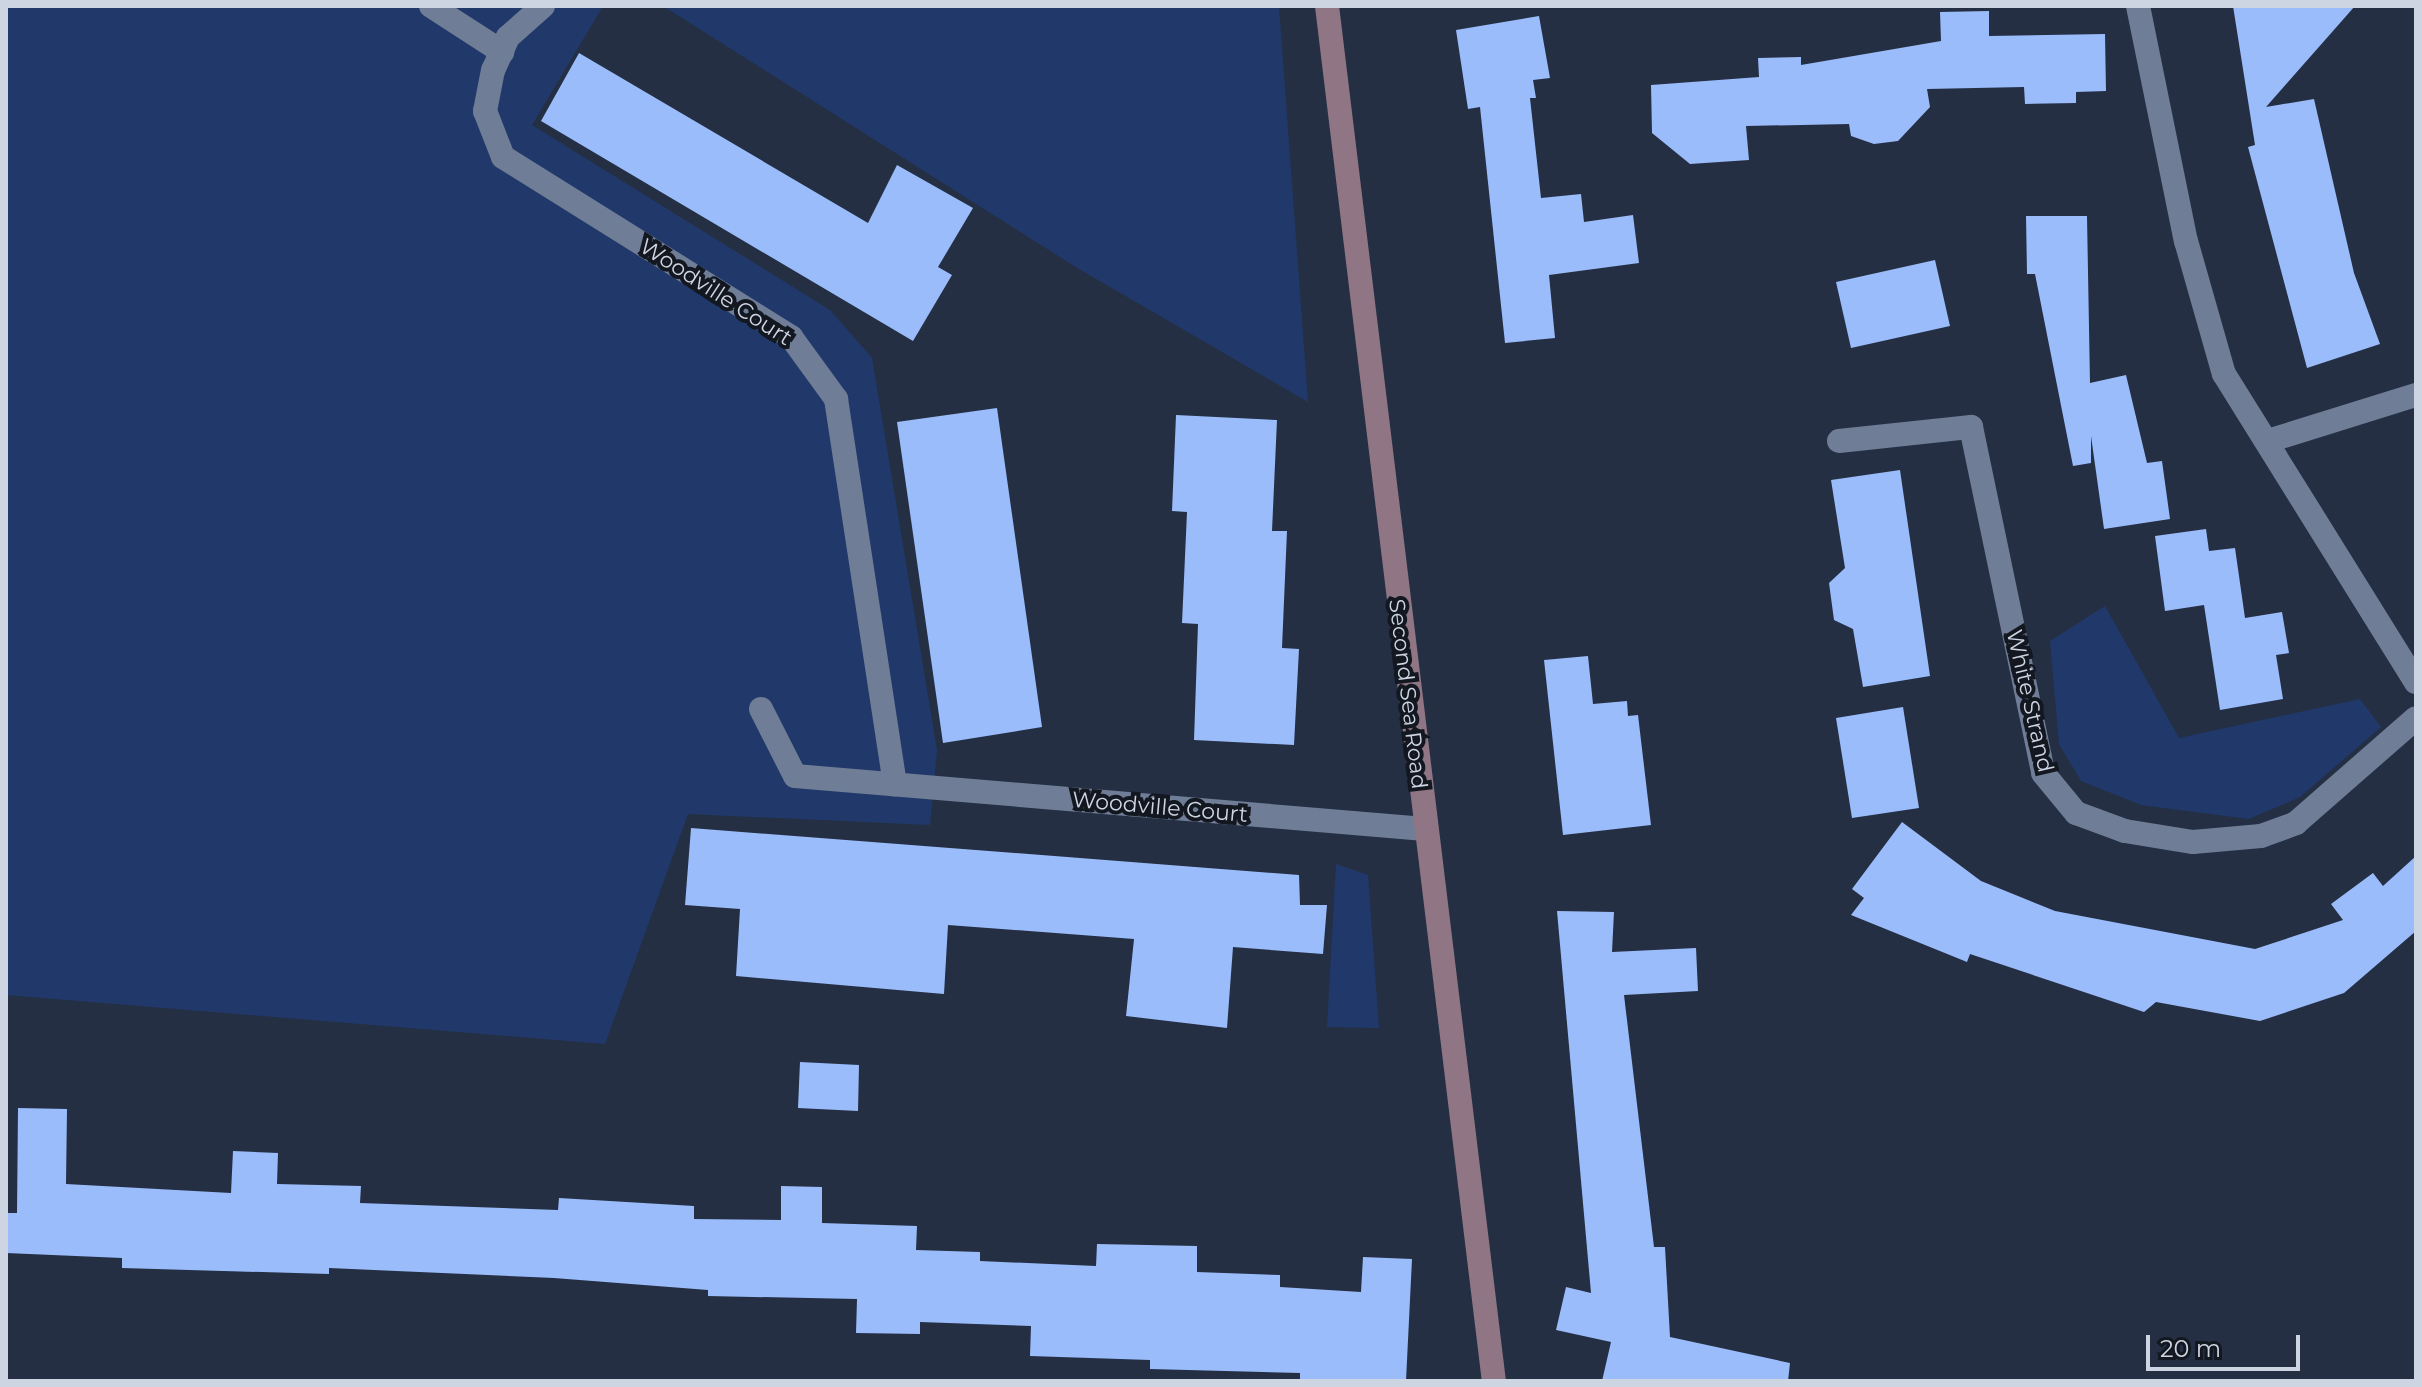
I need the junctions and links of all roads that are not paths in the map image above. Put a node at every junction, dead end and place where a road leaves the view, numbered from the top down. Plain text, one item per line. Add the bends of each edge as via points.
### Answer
1 (431, 6) edge
2 (543, 6) edge
3 (1327, 6) edge
4 (2138, 6) edge
5 (502, 52) junction
6 (2416, 395) edge
7 (1839, 441) dead end
8 (2268, 441) junction
9 (2416, 682) edge
10 (761, 709) dead end
11 (2416, 718) edge
12 (895, 785) junction
13 (1425, 829) junction
14 (1494, 1381) edge

1 - 5 street
2 - 5 street, Woodville Court
3 - 13 street, Second Sea Road
4 - 8 street via 2186,241 2224,374
5 - 12 street, Woodville Court via 485,111 503,157 791,337 822,370 836,399
6 - 8 street
7 - 11 street, White Strand via 1971,427 2043,773 2076,813 2125,831 2193,842 2261,836 2296,823
8 - 9 street
10 - 12 street, Woodville Court via 795,776
12 - 13 street, Woodville Court
13 - 14 street, Second Sea Road

